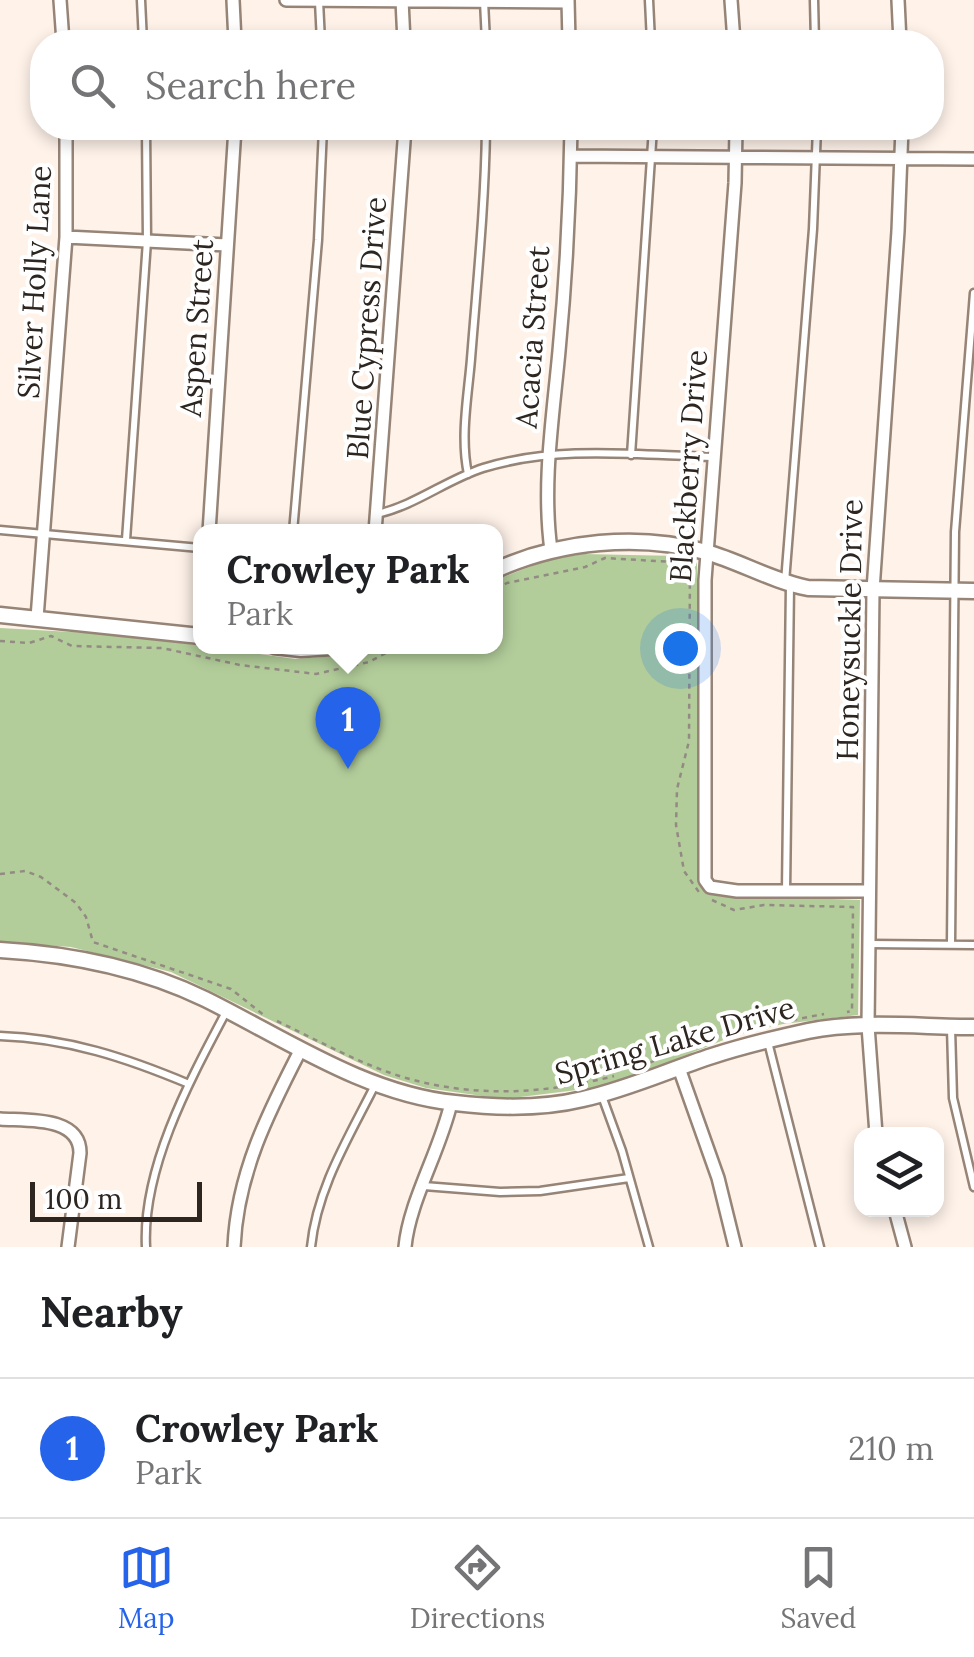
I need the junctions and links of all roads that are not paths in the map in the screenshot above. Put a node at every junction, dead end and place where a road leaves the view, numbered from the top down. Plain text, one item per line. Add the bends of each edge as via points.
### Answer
1 (60, 0) edge
2 (140, 0) edge
3 (233, 0) edge
4 (286, 0) edge
5 (319, 0) edge
6 (402, 0) edge
7 (648, 0) edge
8 (732, 0) edge
9 (814, 0) edge
10 (898, 0) edge
11 (484, 1) edge
12 (568, 1) edge
13 (62, 30) edge
14 (142, 30) edge
15 (234, 30) edge
16 (320, 30) edge
17 (403, 30) edge
18 (485, 30) edge
19 (569, 30) edge
20 (649, 30) edge
21 (733, 30) edge
22 (815, 30) edge
23 (899, 30) edge
24 (66, 140) edge
25 (146, 140) edge
26 (234, 140) edge
27 (322, 140) edge
28 (404, 140) edge
29 (486, 140) edge
30 (571, 140) edge
31 (653, 140) edge
32 (736, 140) edge
33 (817, 140) edge
34 (902, 140) edge
35 (571, 156) junction
36 (653, 157) junction
37 (736, 158) junction
38 (816, 158) junction
39 (902, 158) junction
40 (974, 159) edge
41 (66, 237) junction
42 (147, 241) junction
43 (227, 245) junction
44 (974, 293) edge
45 (549, 453) junction
46 (631, 455) junction
47 (714, 457) junction
48 (468, 474) junction
49 (377, 514) junction
50 (210, 524) edge
51 (294, 524) edge
52 (376, 524) edge
53 (0, 530) edge
54 (44, 534) junction
55 (126, 540) junction
56 (193, 547) edge
57 (551, 550) junction
58 (706, 552) junction
59 (503, 567) edge
60 (788, 584) junction
61 (873, 590) junction
62 (954, 591) junction
63 (974, 591) edge
64 (0, 616) edge
65 (37, 618) junction
66 (193, 635) edge
67 (869, 891) junction
68 (786, 892) junction
69 (869, 944) junction
70 (951, 944) junction
71 (974, 944) edge
72 (0, 950) edge
73 (226, 1010) junction
74 (868, 1026) junction
75 (951, 1027) junction
76 (974, 1027) edge
77 (0, 1036) edge
78 (768, 1041) junction
79 (301, 1049) junction
80 (679, 1068) junction
81 (189, 1084) junction
82 (376, 1084) junction
83 (601, 1094) junction
84 (451, 1103) junction
85 (0, 1121) edge
86 (875, 1127) edge
87 (629, 1178) junction
88 (424, 1186) junction
89 (974, 1187) edge
90 (897, 1217) edge
91 (68, 1247) edge
92 (146, 1247) edge
93 (234, 1247) edge
94 (311, 1247) edge
95 (405, 1247) edge
96 (649, 1247) edge
97 (735, 1247) edge
98 (820, 1247) edge
99 (905, 1247) edge

1 - 13 street
2 - 14 lane
3 - 15 street
4 - 5 street
5 - 6 street
5 - 16 lane
6 - 11 street
6 - 17 street
7 - 20 lane
8 - 21 street
9 - 22 lane
10 - 23 street
11 - 12 street
11 - 18 lane
12 - 19 street
24 - 41 street, Silver Holly Lane
25 - 42 lane
26 - 43 street, Aspen Street
27 - 51 lane
28 - 49 street, Blue Cypress Drive
29 - 48 lane
30 - 35 street, Acacia Street
31 - 36 lane
32 - 37 street, Blackberry Drive
33 - 38 lane
34 - 39 street, Honeysuckle Drive
35 - 36 street
35 - 45 street, Acacia Street
36 - 37 street
36 - 46 lane
37 - 38 street
37 - 47 street, Blackberry Drive
38 - 39 street
38 - 60 lane
39 - 40 street
39 - 61 street, Honeysuckle Drive
41 - 42 street
41 - 54 street, Silver Holly Lane
42 - 43 street
42 - 55 lane
43 - 50 street, Aspen Street
44 - 62 lane
45 - 46 lane
45 - 48 lane
45 - 57 street, Acacia Street
46 - 47 lane
47 - 58 street, Blackberry Drive
48 - 49 lane
49 - 52 street, Blue Cypress Drive
53 - 54 lane
54 - 55 lane
54 - 65 street, Silver Holly Lane
55 - 56 lane
57 - 58 street via 646,543
57 - 59 street
58 - 60 street
58 - 68 street, Blackberry Drive via 705,880 718,890
60 - 61 street
60 - 68 lane
61 - 62 street
61 - 67 street, Honeysuckle Drive
62 - 63 street
62 - 70 lane
64 - 65 street
65 - 66 street
67 - 68 street, Blackberry Drive
67 - 69 street, Honeysuckle Drive
69 - 70 lane
69 - 74 street, Honeysuckle Drive
70 - 71 lane
72 - 73 street, Spring Lake Drive via 86,959 148,976
73 - 79 street, Spring Lake Drive
73 - 81 lane
74 - 75 street, Spring Lake Drive
74 - 78 street, Spring Lake Drive
74 - 86 street, Honeysuckle Drive
75 - 76 street, Spring Lake Drive
75 - 89 lane via 953,1098
77 - 81 lane via 102,1050
78 - 80 street, Spring Lake Drive
78 - 98 lane
79 - 82 street, Spring Lake Drive
79 - 93 street via 249,1158
80 - 83 street, Spring Lake Drive
80 - 97 street
81 - 92 lane via 152,1186
82 - 84 street, Spring Lake Drive
82 - 94 lane via 329,1176
83 - 84 street, Spring Lake Drive via 528,1107
83 - 87 lane
84 - 88 street
85 - 91 street via 73,1131 80,1154
87 - 88 lane via 513,1192
87 - 96 lane
88 - 95 street
90 - 99 street

